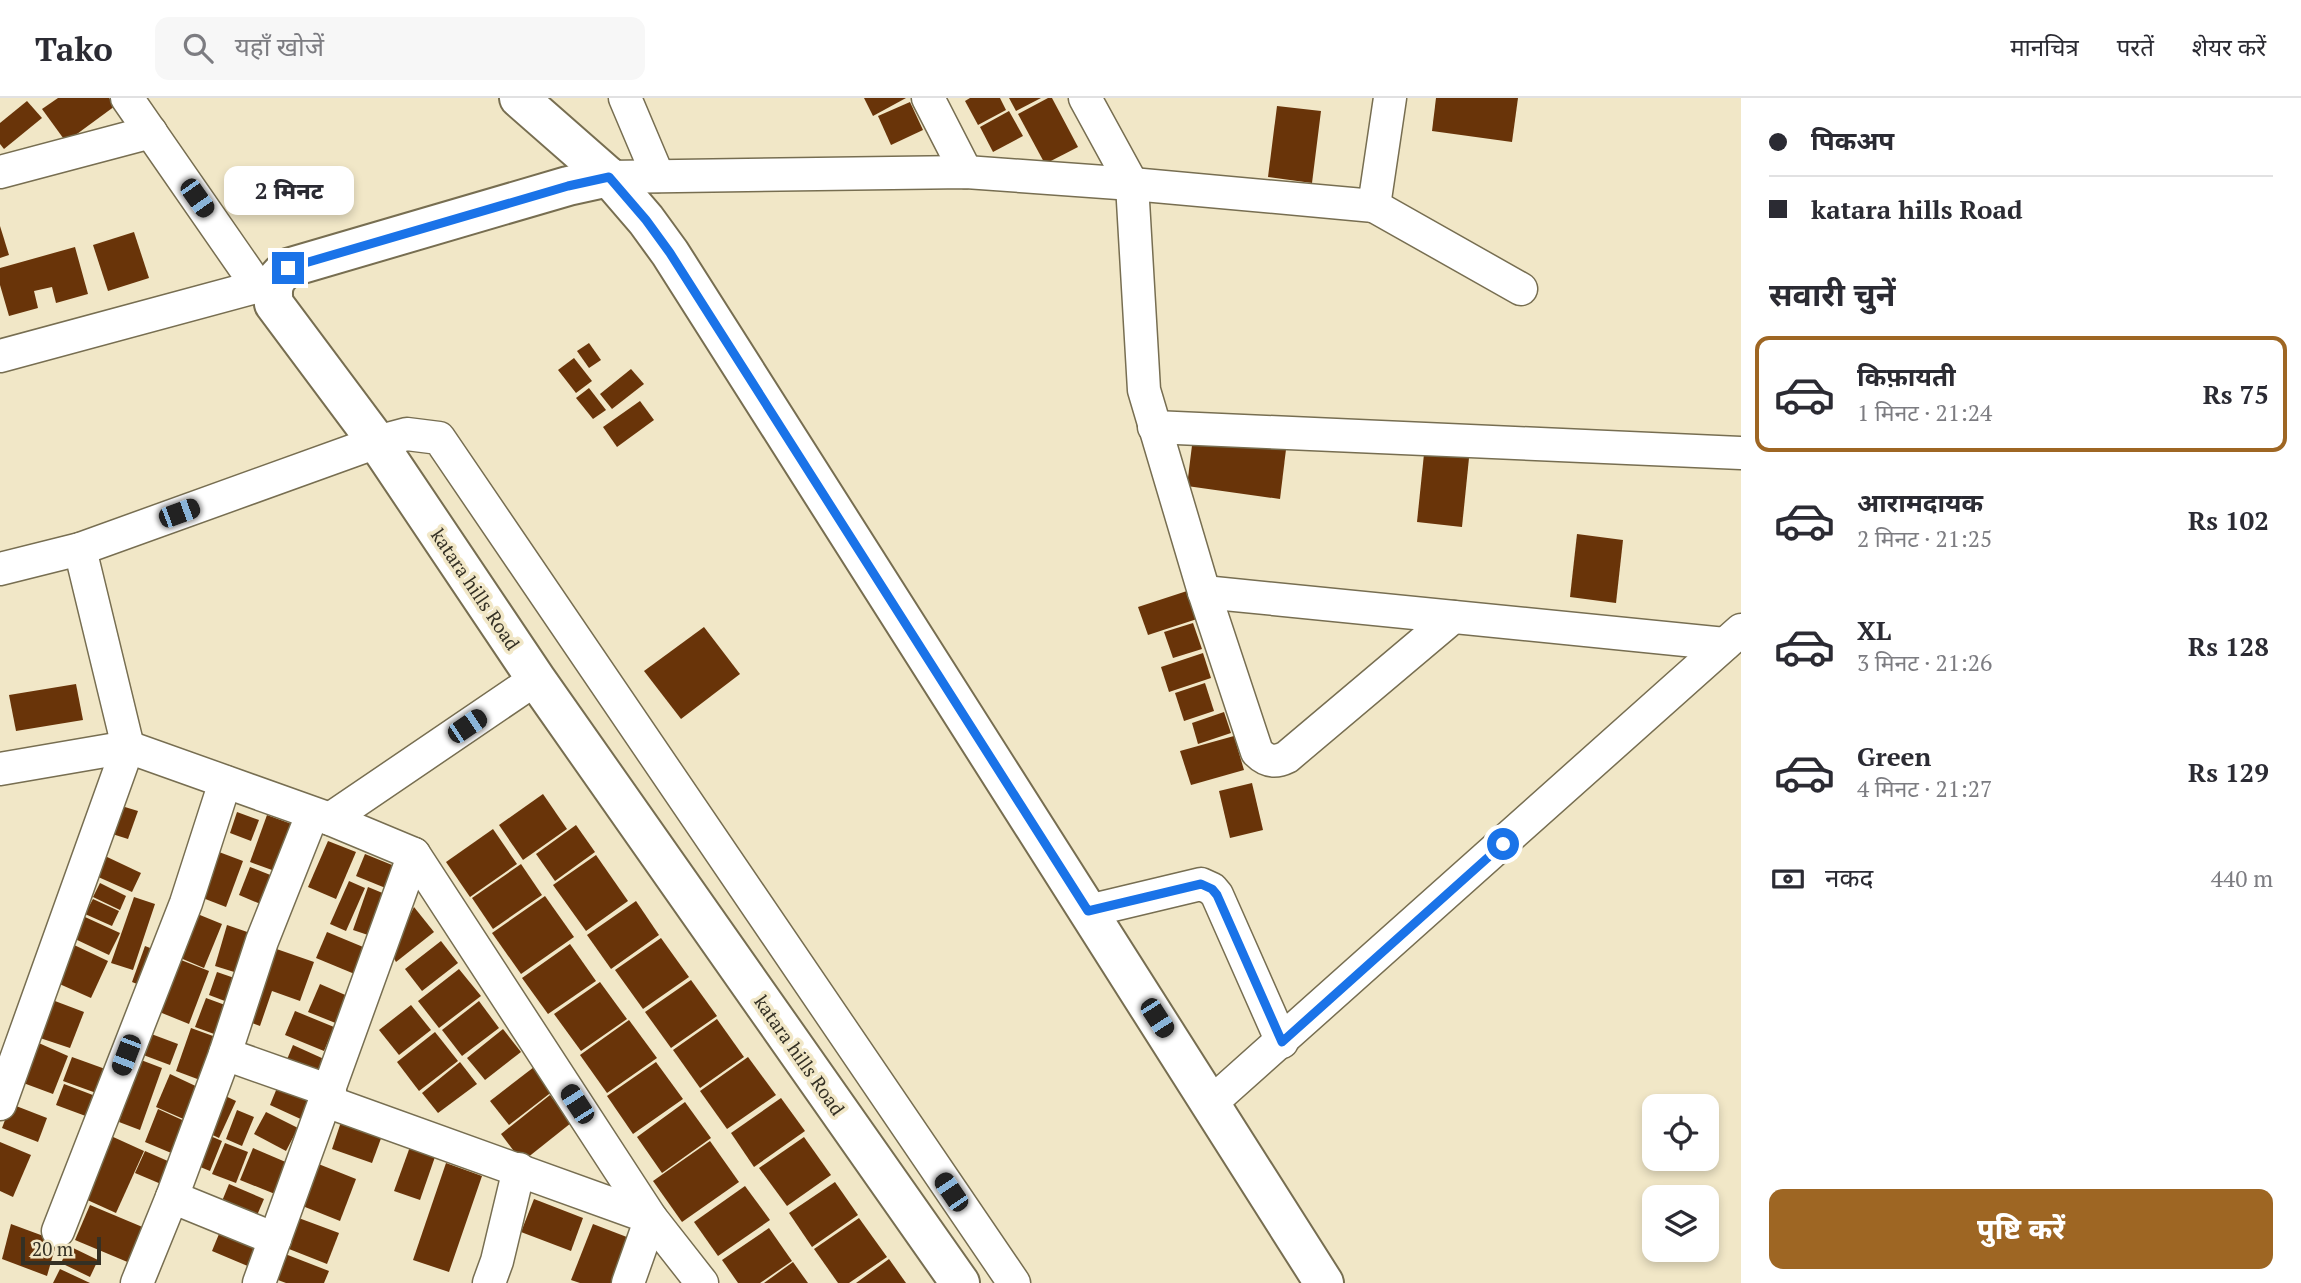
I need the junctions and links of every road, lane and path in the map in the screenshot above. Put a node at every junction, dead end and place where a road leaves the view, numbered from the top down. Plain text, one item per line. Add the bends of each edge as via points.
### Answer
1 (127, 98) edge
2 (519, 98) edge
3 (625, 98) edge
4 (928, 98) edge
5 (1085, 98) edge
6 (1390, 98) edge
7 (151, 132) junction
8 (0, 172) edge
9 (966, 172) junction
10 (658, 176) junction
11 (609, 177) junction
12 (1132, 184) junction
13 (1374, 206) junction
14 (266, 285) junction
15 (1521, 289) dead end
16 (0, 356) edge
17 (1154, 427) junction
18 (377, 442) junction
19 (1741, 453) edge
20 (80, 549) junction
21 (0, 569) edge
22 (1204, 592) junction
23 (1453, 617) junction
24 (1733, 637) edge
25 (536, 680) junction
26 (128, 747) junction
27 (0, 769) edge
28 (225, 782) junction
29 (321, 817) junction
30 (414, 854) junction
31 (1088, 911) junction
32 (1282, 1042) junction
33 (11, 1044) edge
34 (225, 1054) junction
35 (328, 1096) junction
36 (1212, 1103) junction
37 (0, 1104) edge
38 (519, 1169) junction
39 (172, 1196) junction
40 (651, 1218) junction
41 (58, 1231) dead end
42 (275, 1239) junction
43 (137, 1283) edge
44 (259, 1283) edge
45 (489, 1283) edge
46 (628, 1283) edge
47 (702, 1283) edge
48 (960, 1283) edge
49 (1014, 1283) edge
50 (1324, 1283) edge

1 - 7 street
2 - 11 main road
3 - 10 street
4 - 9 street
5 - 12 street
6 - 13 street
7 - 8 street
7 - 14 street
9 - 10 street
9 - 12 street
10 - 11 street
11 - 14 main road via 288,268
11 - 31 main road via 670,253
12 - 13 street
12 - 17 street via 1144,390
13 - 15 street
14 - 16 street
14 - 18 main road, katara hills Road via 274,304
17 - 19 street
17 - 22 street
18 - 20 street
18 - 25 main road, katara hills Road
18 - 49 street via 407,434 439,438
20 - 21 street
20 - 26 street
22 - 23 street
22 - 23 street via 1257,752 1272,762 1287,757
23 - 24 street
24 - 32 street
25 - 29 street
25 - 48 main road, katara hills Road
26 - 27 street
26 - 28 street
26 - 33 street
28 - 29 street
28 - 41 street via 186,903
29 - 30 street
29 - 34 street via 262,941
30 - 35 street
30 - 40 street
31 - 32 street via 1201,884 1212,889
31 - 36 main road
32 - 36 street
33 - 37 street
34 - 35 street
34 - 39 street
35 - 38 street
35 - 42 street
36 - 50 main road
38 - 40 street
38 - 45 street
39 - 42 street
39 - 43 street
40 - 46 street
40 - 47 street
42 - 44 street

